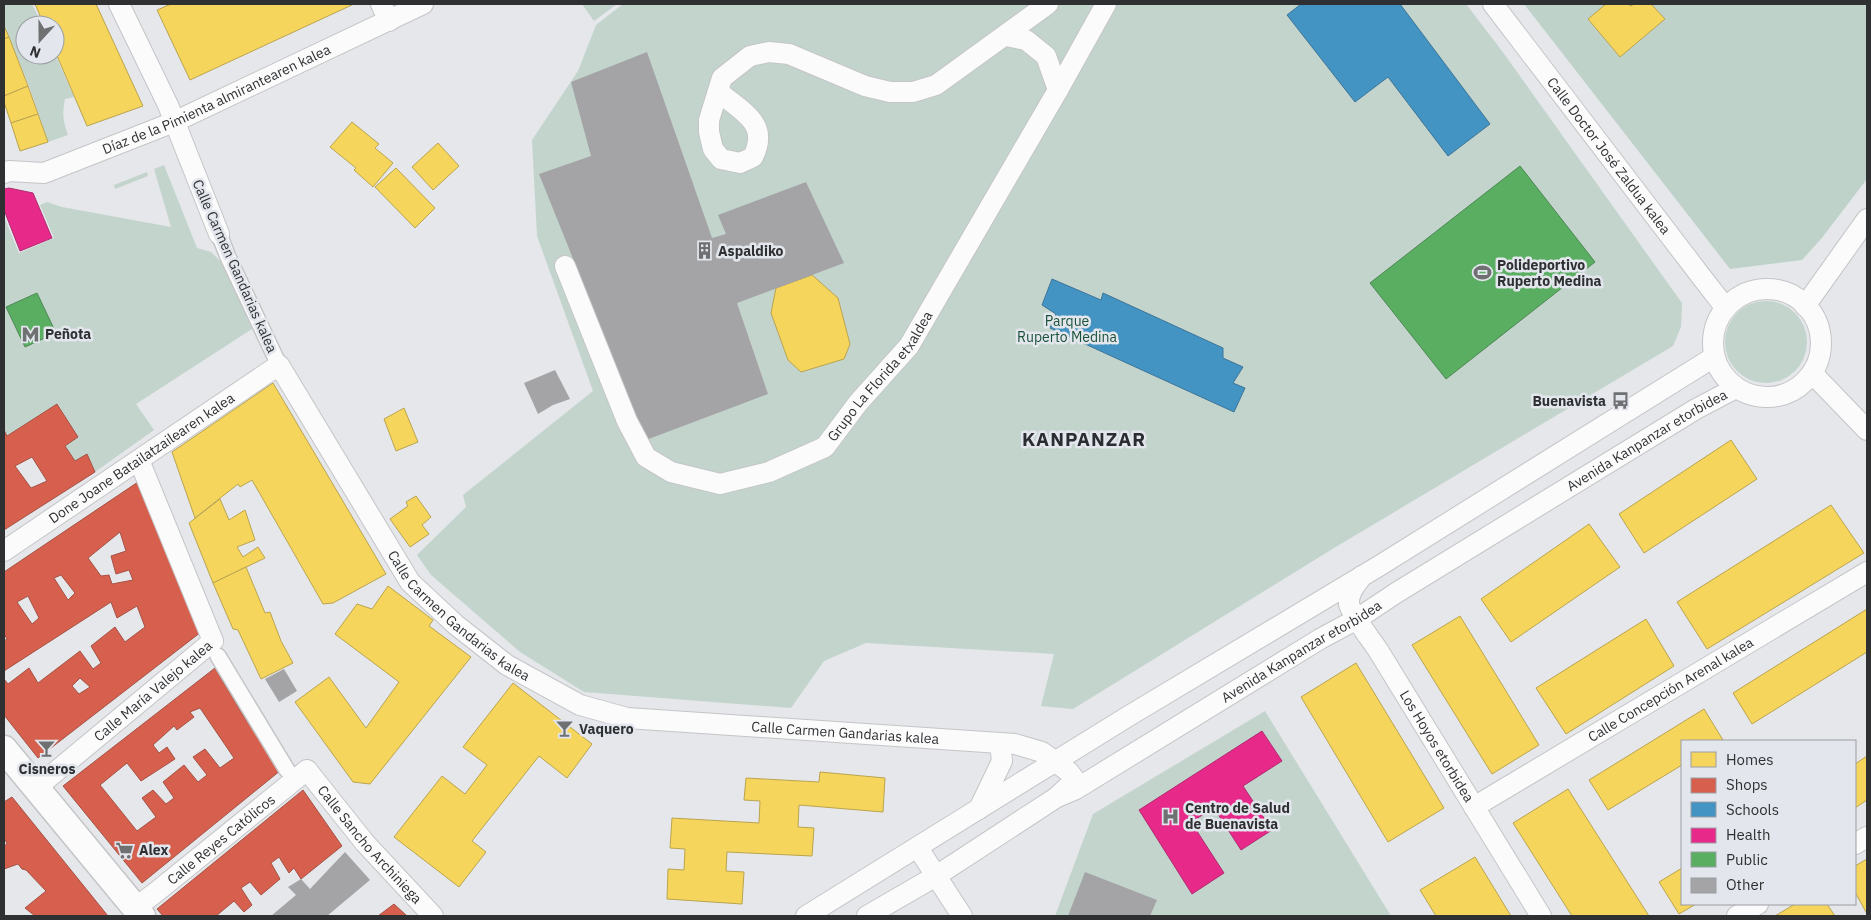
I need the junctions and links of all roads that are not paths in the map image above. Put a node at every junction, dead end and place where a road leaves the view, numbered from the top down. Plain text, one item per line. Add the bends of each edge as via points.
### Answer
1 (119, 4) edge
2 (423, 4) edge
3 (1048, 4) edge
4 (1106, 4) edge
5 (1493, 4) edge
6 (385, 12) edge
7 (1006, 36) junction
8 (1058, 90) junction
9 (719, 92) dead end
10 (174, 122) junction
11 (6, 167) edge
12 (1867, 219) edge
13 (219, 234) joint
14 (565, 266) dead end
15 (1805, 306) junction
16 (1727, 307) junction
17 (1714, 356) junction
18 (279, 365) junction
19 (1812, 373) junction
20 (1736, 388) junction
21 (1867, 430) edge
22 (140, 460) junction
23 (4, 551) edge
24 (1867, 572) edge
25 (1364, 574) junction
26 (1357, 619) junction
27 (218, 656) dead end
28 (1000, 744) junction
29 (4, 748) edge
30 (1055, 762) junction
31 (287, 770) dead end
32 (307, 770) joint
33 (36, 788) junction
34 (1057, 798) junction
35 (1474, 807) junction
36 (978, 811) junction
37 (1867, 837) edge
38 (1856, 843) edge
39 (918, 848) junction
40 (936, 876) junction
41 (1756, 905) edge
42 (138, 912) edge
43 (433, 916) edge
44 (806, 916) edge
45 (867, 916) edge
46 (962, 916) edge
47 (1542, 916) edge
48 (1738, 916) edge

1 - 10 street, Calle Carmen Gandarias kalea
2 - 6 street, Díaz de la Pimienta almirantearen kalea
3 - 7 street
4 - 8 street, Grupo La Florida etxaldea
5 - 16 street, Calle Doctor José Zaldua kalea
6 - 10 street, Díaz de la Pimienta almirantearen kalea
7 - 8 street via 1026,40 1046,56
7 - 9 street via 936,85 913,92 890,92 865,86 789,54 769,52 750,56 728,72 722,78
8 - 14 street, Grupo La Florida etxaldea via 909,346 858,402 825,447 769,472 720,484 671,472 646,457 627,421
10 - 11 street, Díaz de la Pimienta almirantearen kalea via 44,173
10 - 13 street, Calle Carmen Gandarias kalea
12 - 15 street
13 - 18 street, Calle Carmen Gandarias kalea
15 - 16 street via 1791,295 1757,290 1741,296
15 - 19 street via 1814,317 1821,346
16 - 17 street via 1717,321
17 - 20 street via 1726,379
17 - 25 street
18 - 22 street, Done Joane Batailatzailearen kalea
18 - 28 street, Calle Carmen Gandarias kalea via 410,582 456,626 507,665 580,705 627,718
19 - 20 street via 1800,386 1785,394 1751,395
19 - 21 street
20 - 26 street, Avenida Kanpanzar etorbidea via 1696,408
22 - 23 street, Done Joane Batailatzailearen kalea
22 - 33 street, Calle María Valejo kalea via 213,641
24 - 35 street, Calle Concepción Arenal kalea
25 - 26 street, Los Hoyos etorbidea via 1352,589 1349,604
25 - 30 street
26 - 34 street, Avenida Kanpanzar etorbidea
26 - 35 street, Los Hoyos etorbidea
27 - 31 street
28 - 30 street, Calle Carmen Gandarias kalea via 1015,744 1042,752
28 - 36 street via 1002,761
29 - 33 street
30 - 34 street, Calle Carmen Gandarias kalea via 1075,780
30 - 36 street
32 - 42 street, Calle Reyes Católicos via 156,893
32 - 43 street, Calle Sancho Archiniega via 365,843
33 - 42 street
34 - 40 street, Avenida Kanpanzar etorbidea
35 - 47 street, Los Hoyos etorbidea
36 - 39 street
37 - 38 street
39 - 40 street
39 - 44 street
40 - 45 street, Avenida Kanpanzar etorbidea
40 - 46 street
41 - 48 street

